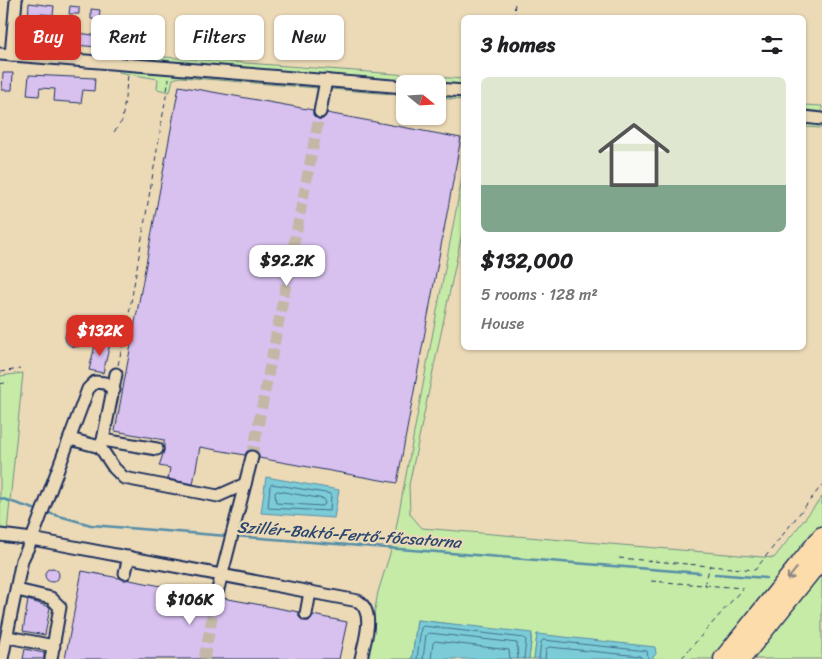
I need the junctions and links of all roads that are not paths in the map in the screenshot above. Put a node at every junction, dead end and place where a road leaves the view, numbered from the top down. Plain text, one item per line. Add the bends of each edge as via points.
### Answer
1 (16, 0) edge
2 (5, 54) edge
3 (326, 80) junction
4 (396, 86) edge
5 (446, 90) edge
6 (461, 92) edge
7 (320, 112) tunnel mouth
8 (806, 117) edge
9 (822, 118) edge
10 (116, 374) road end
11 (114, 390) junction
12 (70, 439) junction
13 (102, 444) junction
14 (157, 449) dead end
15 (252, 457) tunnel mouth
16 (245, 484) junction
17 (0, 534) edge
18 (822, 536) edge
19 (32, 539) junction
20 (129, 557) junction
21 (822, 558) edge
22 (125, 573) dead end
23 (220, 574) junction
24 (17, 590) junction
25 (310, 592) junction
26 (216, 597) tunnel mouth
27 (306, 614) dead end
28 (8, 637) junction
29 (54, 646) junction
30 (2, 659) edge
31 (52, 659) edge
32 (361, 659) edge
33 (723, 659) edge
34 (741, 659) edge

1 - 2 street
2 - 3 street
3 - 4 street
3 - 7 street
5 - 6 street
8 - 9 street
10 - 11 street
11 - 12 street via 105,383 95,382 88,389
11 - 13 street
12 - 13 street
12 - 19 street
13 - 14 street
13 - 16 street via 114,468 124,478 218,496
15 - 16 street
16 - 23 street
17 - 19 street
18 -> 33 highway
19 - 20 street
19 - 24 street via 22,560
20 - 22 street
20 - 23 street
21 - 34 highway
23 - 25 street
23 - 26 street
24 - 28 street
24 - 29 street via 51,598 58,603 60,618
25 - 27 street
25 - 32 street via 358,601 364,606 368,619
28 - 29 street
28 - 30 street
29 - 31 street

